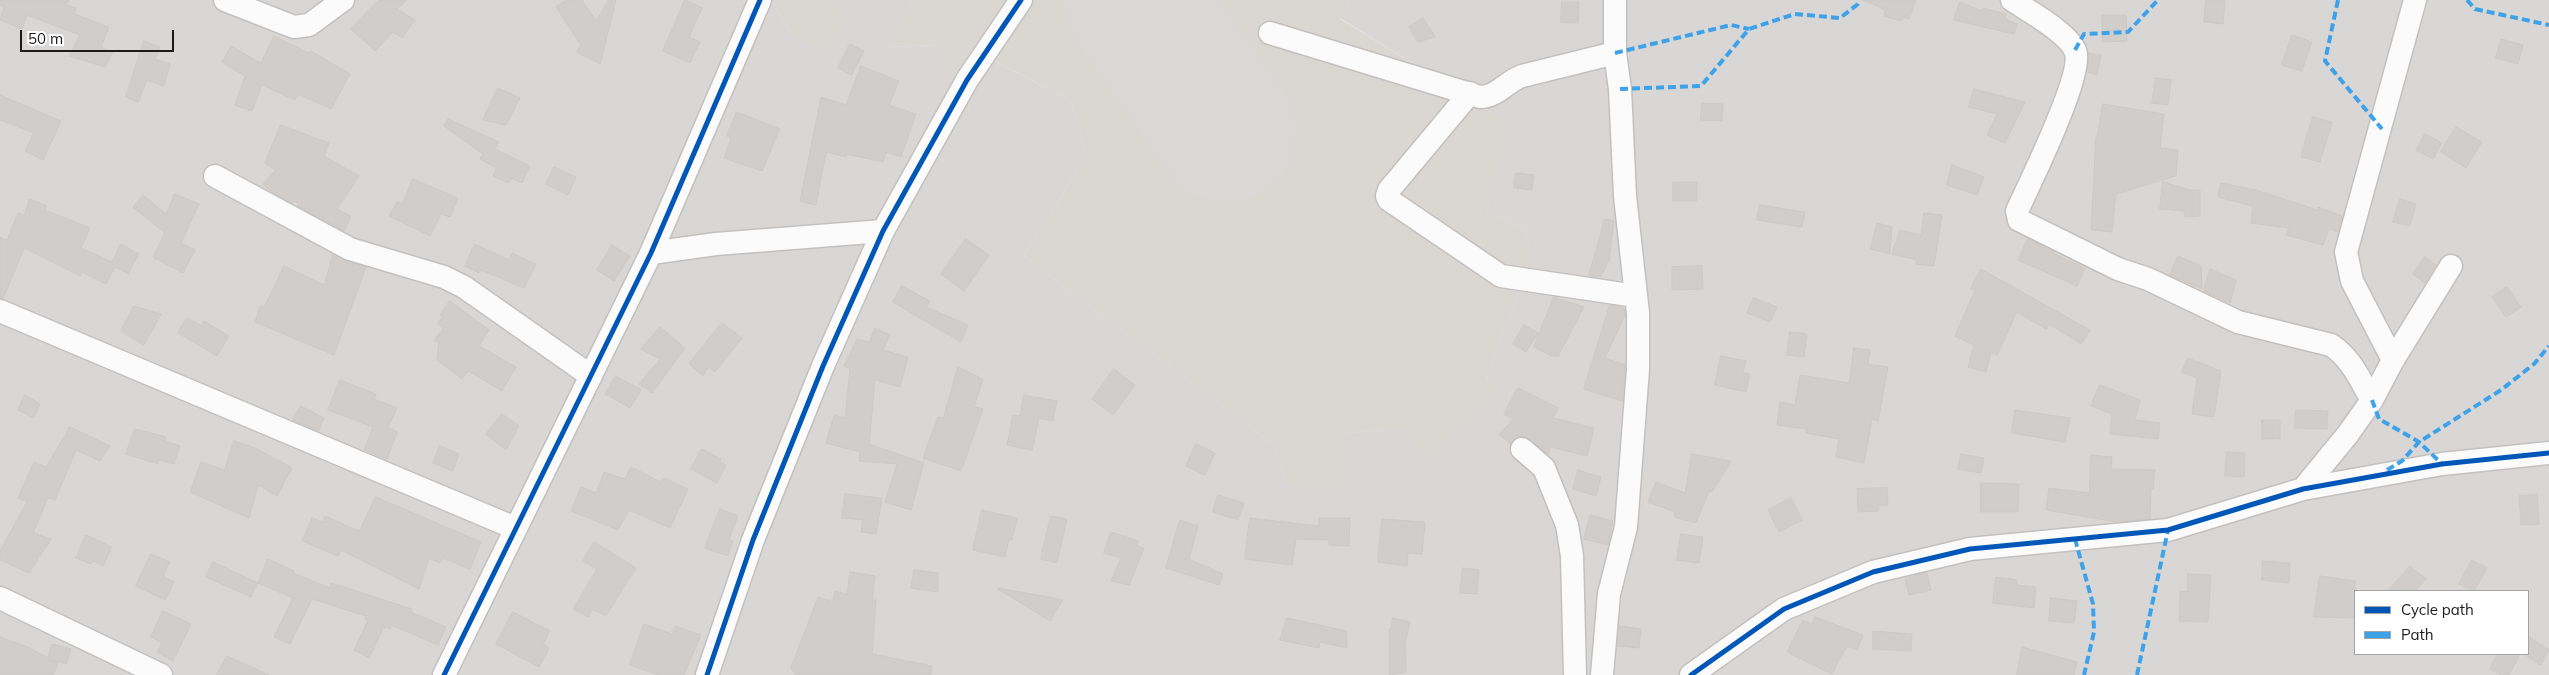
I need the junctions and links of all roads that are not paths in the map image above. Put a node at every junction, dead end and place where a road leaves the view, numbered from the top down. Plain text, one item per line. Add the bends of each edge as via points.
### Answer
1 (225, 0) edge
2 (343, 0) edge
3 (760, 0) edge
4 (1021, 0) edge
5 (1615, 0) edge
6 (2012, 0) edge
7 (2415, 0) edge
8 (1270, 33) dead end
9 (1615, 53) junction
10 (1470, 93) junction
11 (215, 176) dead end
12 (883, 231) junction
13 (651, 253) junction
14 (2451, 266) dead end
15 (1636, 296) junction
16 (0, 311) edge
17 (2393, 360) junction
18 (591, 376) junction
19 (2372, 400) junction
20 (1522, 449) dead end
21 (2549, 452) edge
22 (2303, 489) junction
23 (514, 528) junction
24 (0, 598) edge
25 (161, 675) edge
26 (444, 675) edge
27 (706, 675) edge
28 (1575, 675) edge
29 (1602, 675) edge
30 (1691, 675) edge

1 - 2 street via 301,27 309,25
3 - 13 street
4 - 12 street via 967,80
5 - 9 street
6 - 19 street via 2064,37 2075,50 2076,61 2059,120 2017,211 2019,220 2118,269 2148,279 2238,322 2331,345 2343,352
7 - 17 street via 2346,252 2352,281
8 - 10 street
9 - 10 street via 1513,79 1486,97
9 - 15 street
10 - 15 street via 1389,190 1389,200 1501,276
11 - 18 street via 350,248 444,277
12 - 13 street via 716,244
12 - 27 street via 823,366 757,531
13 - 18 street
14 - 17 street
15 - 29 street via 1638,369 1626,527 1608,594
16 - 23 street
17 - 19 street
18 - 23 street
19 - 22 street
20 - 28 street via 1544,468 1567,525 1572,556
21 - 22 street via 2442,464
22 - 30 street via 2168,530 1970,549 1873,572 1784,609
23 - 26 street
24 - 25 street

